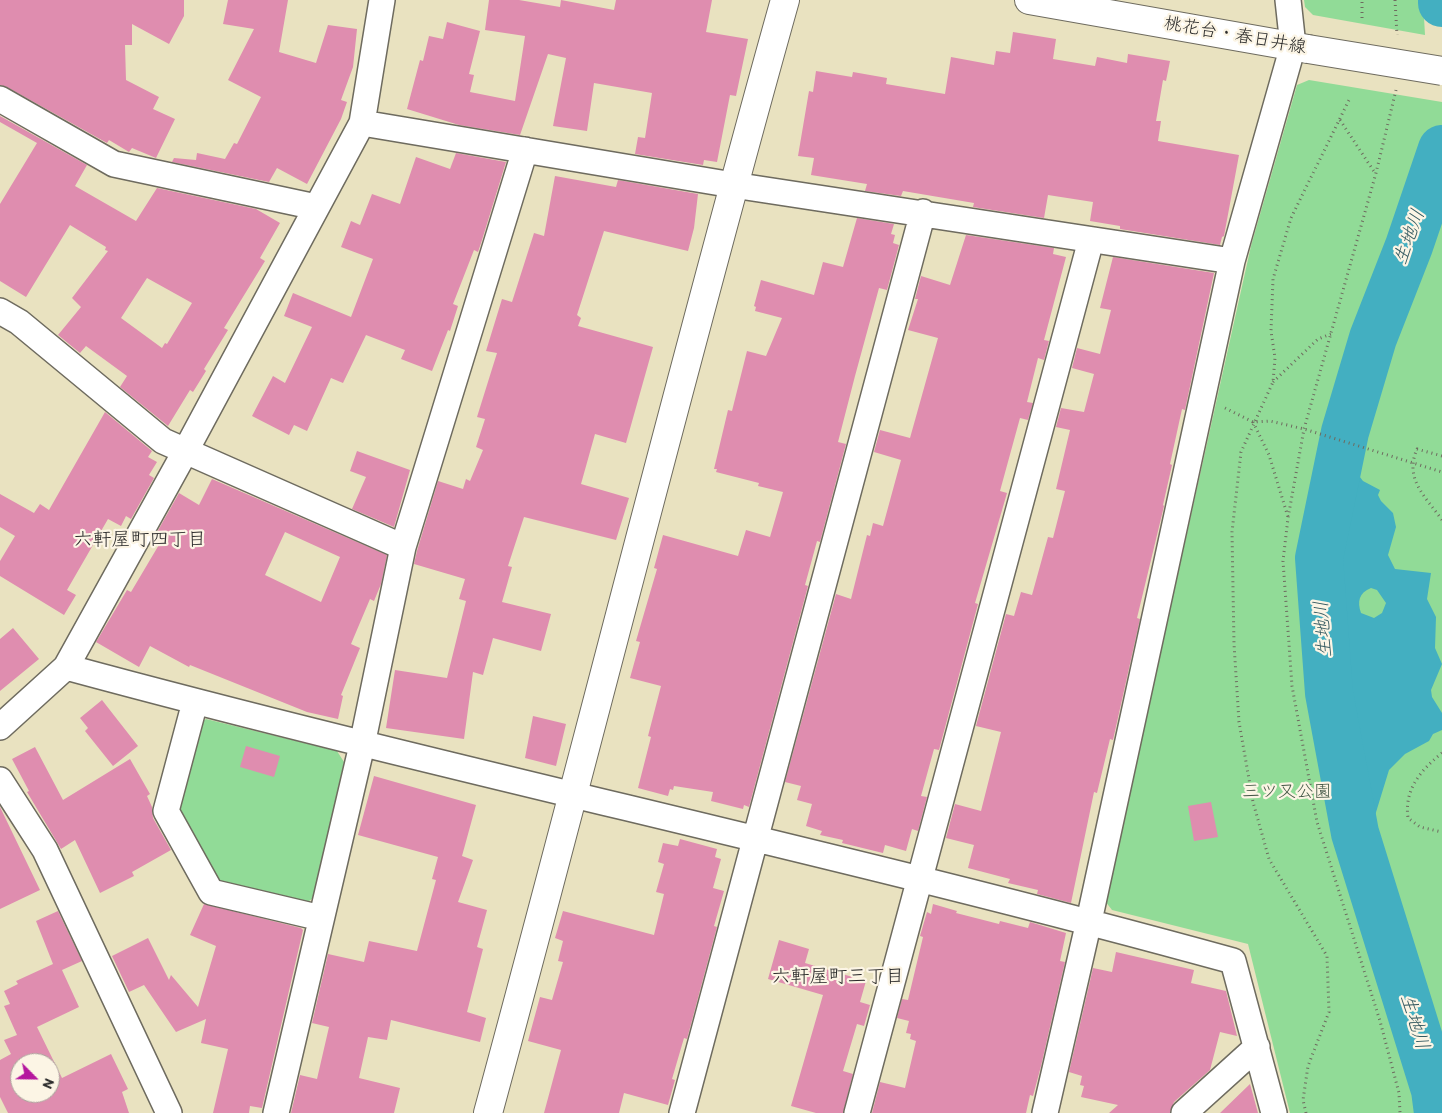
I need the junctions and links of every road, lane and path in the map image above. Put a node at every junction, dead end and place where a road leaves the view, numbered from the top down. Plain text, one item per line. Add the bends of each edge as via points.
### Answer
1 (382, 0) edge
2 (785, 0) edge
3 (1029, 0) edge
4 (1288, 0) edge
5 (1362, 0) edge
6 (1394, 0) edge
7 (1362, 18) dead end
8 (1397, 35) dead end
9 (1300, 48) junction
10 (1442, 71) edge
11 (1396, 90) dead end
12 (1350, 98) dead end
13 (0, 99) edge
14 (1339, 120) junction
15 (362, 123) junction
16 (525, 150) junction
17 (1376, 174) junction
18 (733, 185) junction
19 (316, 207) junction
20 (923, 212) junction
21 (1092, 240) junction
22 (1232, 260) junction
23 (0, 311) edge
24 (1332, 333) junction
25 (1273, 382) junction
26 (1202, 396) junction
27 (1254, 422) junction
28 (1304, 429) junction
29 (185, 452) junction
30 (1442, 456) edge
31 (1411, 463) junction
32 (1442, 472) edge
33 (1288, 518) junction
34 (1442, 520) edge
35 (404, 547) junction
36 (66, 668) junction
37 (195, 702) junction
38 (0, 727) edge
39 (362, 744) junction
40 (1442, 753) edge
41 (0, 780) edge
42 (575, 796) junction
43 (1442, 832) edge
44 (754, 840) junction
45 (918, 879) junction
46 (321, 918) junction
47 (1089, 921) junction
48 (1257, 1048) junction
49 (169, 1113) edge
50 (276, 1113) edge
51 (488, 1113) edge
52 (682, 1113) edge
53 (857, 1113) edge
54 (1045, 1113) edge
55 (1184, 1113) edge
56 (1274, 1113) edge
57 (1306, 1113) edge
58 (1400, 1113) edge

1 - 15 street
2 - 18 street
3 - 9 street, 桃花台・春日井線
4 - 9 street
5 - 7 path
6 - 8 path
9 - 10 street, 桃花台・春日井線, bridge
9 - 22 street
11 - 17 path
12 - 14 path
13 - 19 street via 114,164
14 - 17 path
14 - 25 path via 1291,218 1273,279 1271,331 1276,358
15 - 16 street
15 - 19 street
16 - 18 street
16 - 35 street
17 - 24 path
18 - 20 street
18 - 42 street
19 - 29 street
20 - 21 street
20 - 44 street
21 - 22 street
21 - 45 street
22 - 26 street
23 - 29 street via 19,322 163,441
24 - 25 path via 1318,339
24 - 28 path
25 - 27 path
26 - 27 path
26 - 47 street
27 - 28 path via 1270,421
27 - 33 path via 1269,455
27 - 57 path via 1241,452 1232,532 1239,722 1253,802 1269,859 1327,956 1328,1012 1308,1066 1303,1100
28 - 31 path
28 - 33 path
29 - 35 street
29 - 36 street
30 - 31 path via 1417,449
31 - 32 path
31 - 34 path via 1413,478
33 - 58 path via 1283,561 1292,686 1315,812 1380,1021 1399,1093
35 - 39 street
36 - 37 street
36 - 38 street
37 - 39 street
37 - 46 street via 166,811 211,892
39 - 42 street
39 - 46 street
40 - 43 path via 1424,768 1406,805 1408,818 1420,827
41 - 49 street via 45,850
42 - 44 street
42 - 51 street
44 - 45 street
44 - 52 street
45 - 47 street
45 - 53 street
46 - 50 street
47 - 48 street via 1233,960
47 - 54 street
48 - 55 street
48 - 56 street

